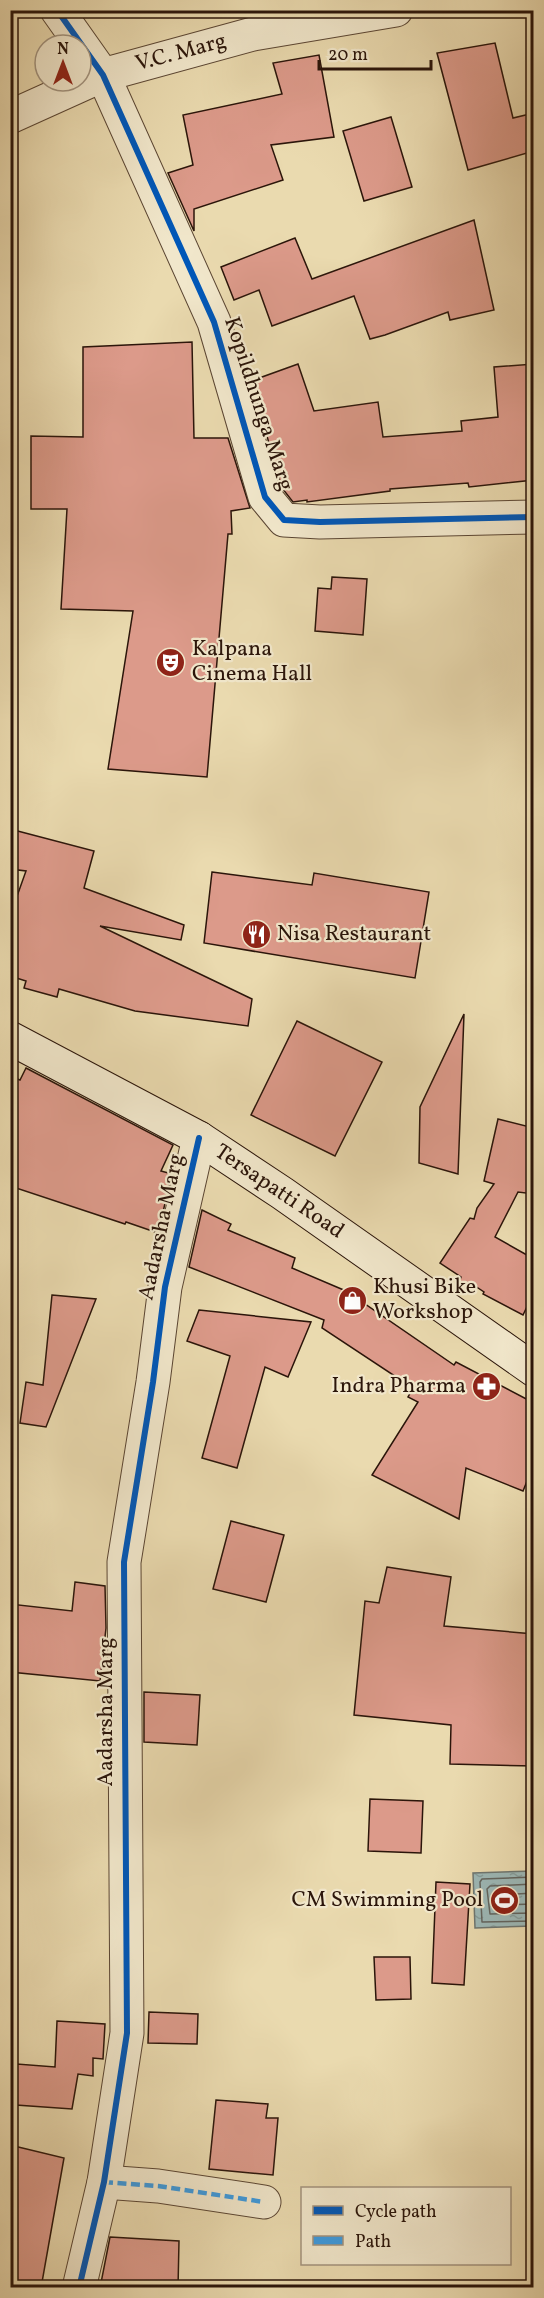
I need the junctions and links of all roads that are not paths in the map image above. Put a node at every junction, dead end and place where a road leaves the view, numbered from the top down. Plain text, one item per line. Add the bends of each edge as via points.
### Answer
1 (57, 10) edge
2 (396, 10) edge
3 (103, 75) junction
4 (10, 117) edge
5 (534, 517) edge
6 (10, 1038) edge
7 (199, 1138) junction
8 (534, 1370) edge
9 (104, 2182) junction
10 (264, 2202) dead end
11 (79, 2288) edge

1 - 3 street, Kopildhunga Marg
2 - 3 street, V.C. Marg via 253,34
3 - 4 street, V.C. Marg
3 - 5 street, Kopildhunga Marg via 214,322 265,497 284,520
6 - 7 street, Tersapatti Road
7 - 8 street, Tersapatti Road
7 - 9 street, Aadarsha Marg via 165,1287 124,1562 127,2033
9 - 10 street
9 - 11 street, Aadarsha Marg

